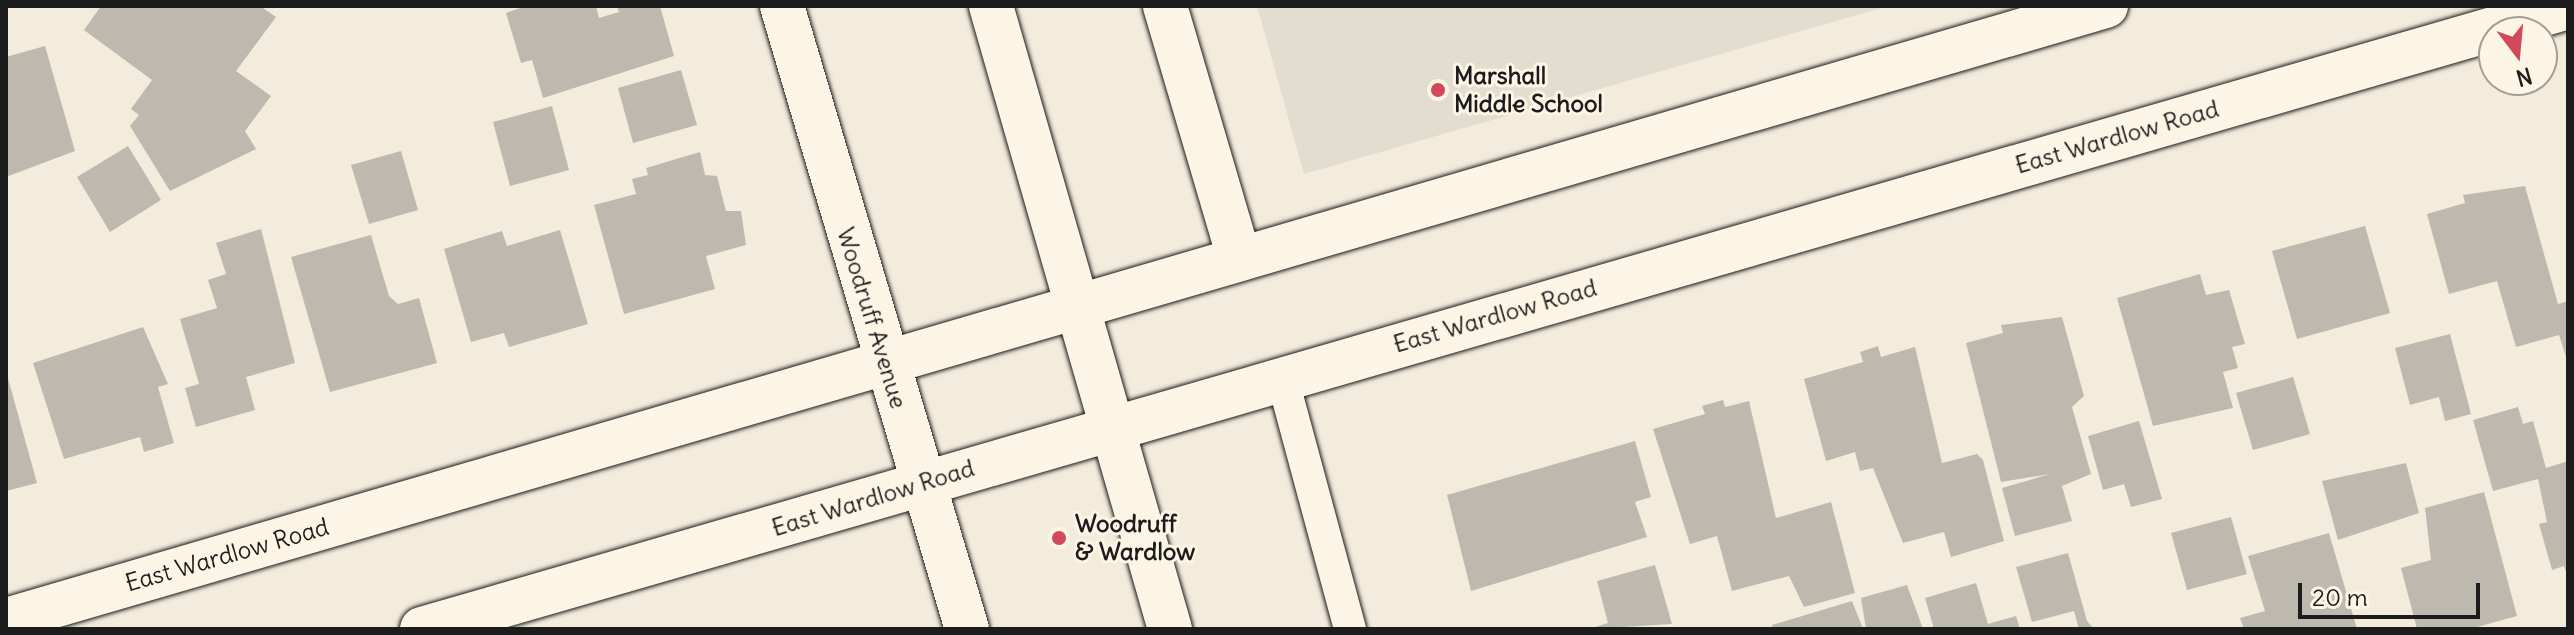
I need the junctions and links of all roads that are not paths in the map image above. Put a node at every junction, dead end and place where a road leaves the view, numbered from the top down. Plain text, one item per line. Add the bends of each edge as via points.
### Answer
1 (782, 6) edge
2 (991, 6) edge
3 (1165, 6) edge
4 (2106, 6) edge
5 (2568, 7) edge
6 (1239, 257) junction
7 (1077, 305) junction
8 (886, 364) junction
9 (1282, 377) junction
10 (1112, 427) junction
11 (923, 483) junction
12 (6, 620) edge
13 (422, 629) edge
14 (967, 629) edge
15 (1170, 629) edge
16 (1350, 629) edge

1 - 8 main road, Woodruff Avenue
2 - 7 main road
3 - 6 main road
4 - 6 main road, East Wardlow Road
5 - 9 main road, East Wardlow Road
6 - 7 main road, East Wardlow Road
7 - 8 main road, East Wardlow Road
7 - 10 main road
8 - 11 main road, Woodruff Avenue
8 - 12 main road, East Wardlow Road
9 - 10 main road, East Wardlow Road
9 - 16 lane
10 - 11 main road, East Wardlow Road
10 - 15 main road
11 - 13 main road, East Wardlow Road
11 - 14 main road, Woodruff Avenue

